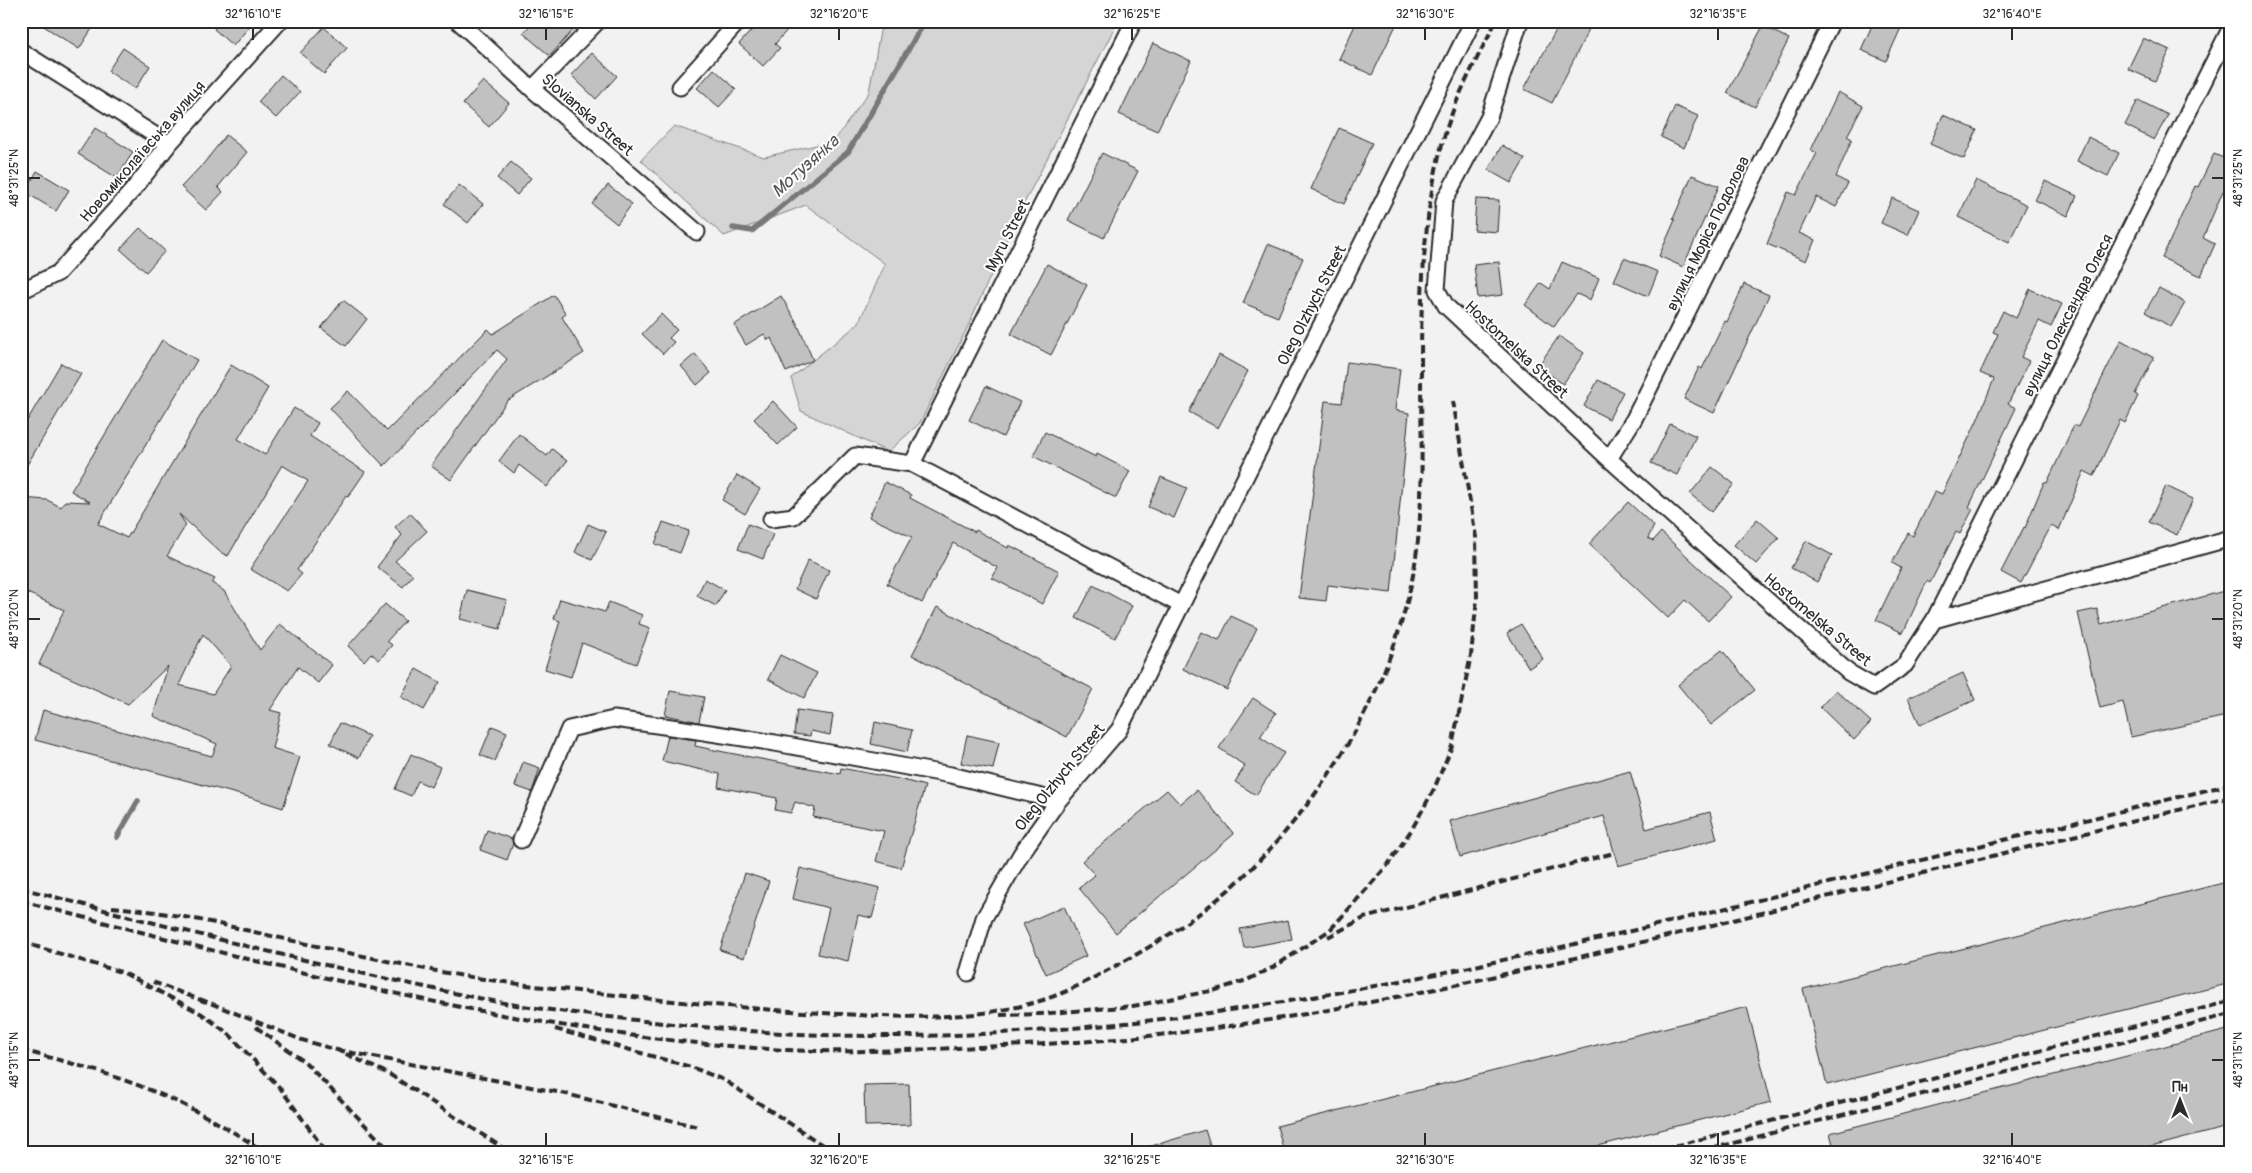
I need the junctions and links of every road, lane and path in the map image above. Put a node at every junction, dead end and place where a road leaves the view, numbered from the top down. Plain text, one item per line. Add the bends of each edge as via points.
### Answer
1 (280, 21) edge
2 (458, 21) edge
3 (598, 21) edge
4 (739, 21) edge
5 (1134, 21) edge
6 (1472, 21) edge
7 (1520, 21) edge
8 (1832, 21) edge
9 (2231, 27) edge
10 (21, 51) edge
11 (680, 87) dead end
12 (532, 89) junction
13 (169, 144) junction
14 (697, 232) dead end
15 (21, 290) edge
16 (1609, 459) junction
17 (912, 464) junction
18 (771, 519) dead end
19 (2231, 538) edge
20 (1181, 605) junction
21 (1934, 620) junction
22 (1058, 801) junction
23 (521, 840) dead end
24 (968, 973) dead end

1 - 13 street, Новомиколаївська вулиця
2 - 12 street, Slovianska Street
3 - 12 street
4 - 11 street
5 - 17 street, Myru Street
6 - 20 street, Oleg Olzhych Street
7 - 16 street, Hostomelska Street via 1489,117 1444,201 1437,290 1446,306
8 - 16 street, вулиця Моріса Подолова via 1634,419
9 - 21 street, вулиця Олександра Олеся
10 - 13 street
12 - 14 street, Slovianska Street
13 - 15 street, Новомиколаївська вулиця via 132,191 58,273
16 - 21 street, Hostomelska Street via 1848,672 1874,687 1905,666
17 - 18 street via 854,456 794,516
17 - 20 street
19 - 21 street
20 - 22 street, Oleg Olzhych Street via 1119,730
22 - 23 street via 951,775 775,743 614,720 569,729
22 - 24 street, Oleg Olzhych Street via 1021,854 984,918

